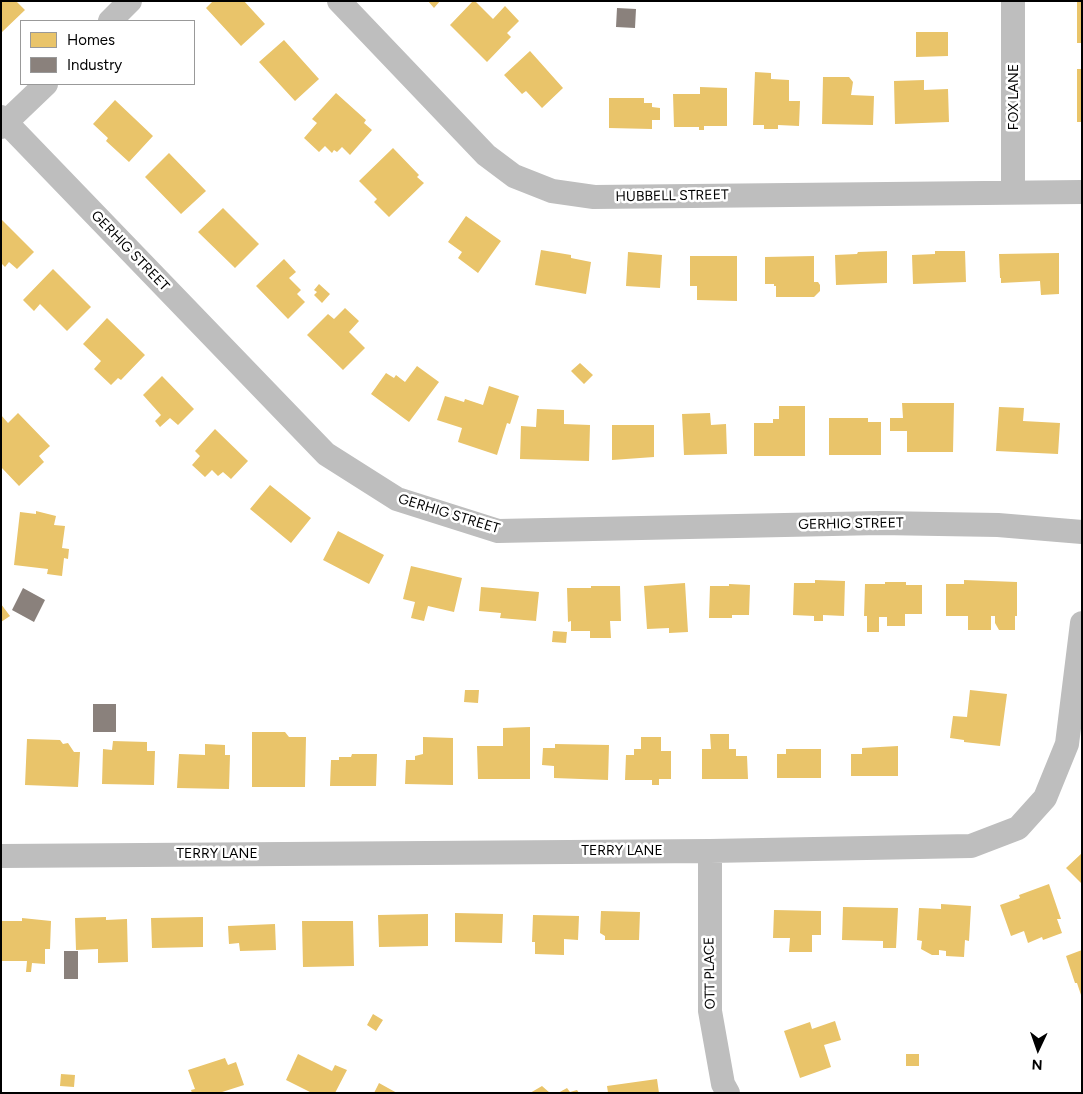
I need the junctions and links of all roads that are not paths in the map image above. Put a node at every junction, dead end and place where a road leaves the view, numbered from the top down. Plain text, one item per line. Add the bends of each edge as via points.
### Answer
1 (130, 1) edge
2 (339, 1) edge
3 (1013, 1) edge
4 (111, 20) edge
5 (45, 85) edge
6 (3, 122) edge
7 (1014, 192) junction
8 (1082, 192) edge
9 (1082, 532) edge
10 (1082, 623) edge
11 (710, 850) junction
12 (1, 856) edge
13 (728, 1093) edge

1 - 4 street
2 - 7 street, HUBBELL STREET via 486,156 514,176 552,191 594,197
3 - 7 street, FOX LANE
5 - 6 street
6 - 9 street, GERHIG STREET via 326,454 397,499 498,531 880,523 998,525
7 - 8 street, HUBBELL STREET
10 - 11 street, TERRY LANE via 1067,744 1045,798 1018,828 971,846
11 - 12 street, TERRY LANE
11 - 13 street, OTT PLACE via 710,1011 723,1084

